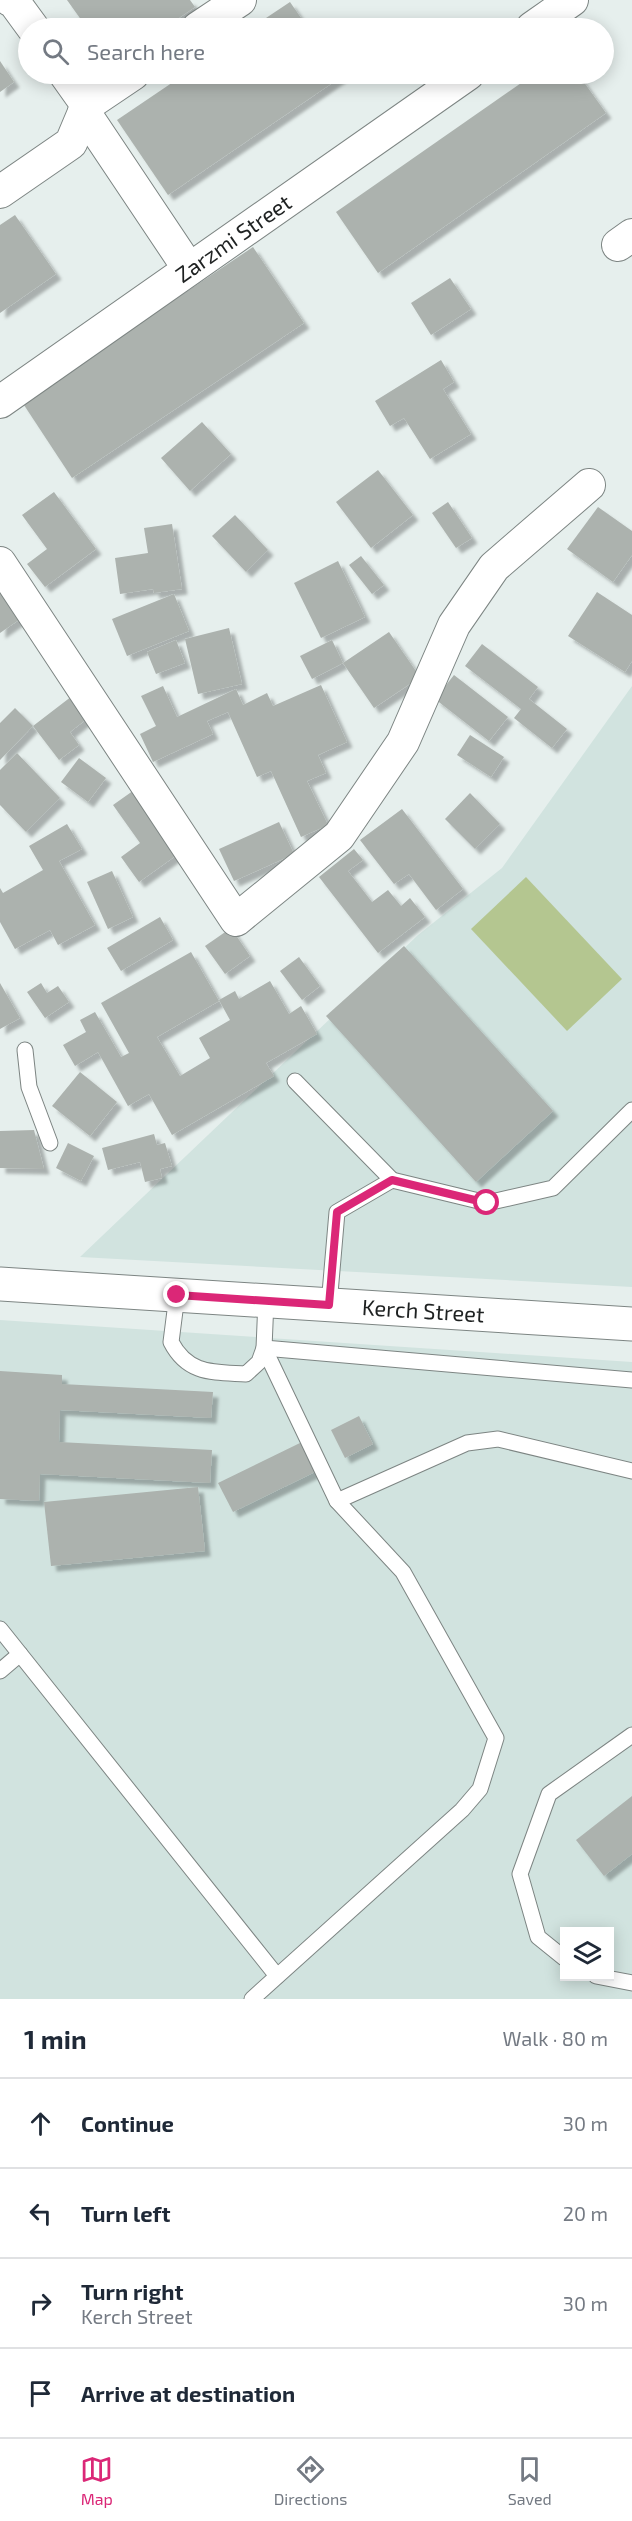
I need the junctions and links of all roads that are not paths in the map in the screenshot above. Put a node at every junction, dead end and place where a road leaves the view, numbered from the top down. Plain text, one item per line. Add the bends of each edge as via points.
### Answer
1 (10, 0) edge
2 (572, 0) edge
3 (230, 4) edge
4 (26, 18) edge
5 (211, 18) edge
6 (546, 18) edge
7 (71, 84) edge
8 (120, 84) edge
9 (454, 84) edge
10 (86, 109) junction
11 (0, 192) edge
12 (189, 269) junction
13 (0, 402) edge
14 (589, 485) dead end
15 (0, 563) edge
16 (24, 1050) dead end
17 (295, 1081) dead end
18 (632, 1110) edge
19 (50, 1143) dead end
20 (392, 1180) junction
21 (0, 1284) edge
22 (177, 1295) junction
23 (266, 1300) junction
24 (329, 1305) junction
25 (632, 1324) edge
26 (264, 1348) junction
27 (632, 1380) edge
28 (632, 1471) edge
29 (338, 1501) junction
30 (0, 1629) edge
31 (20, 1654) junction
32 (0, 1671) edge
33 (632, 1735) edge
34 (560, 1955) edge
35 (277, 1976) junction
36 (614, 1980) edge
37 (632, 1983) edge
38 (252, 1999) edge

1 - 4 street
2 - 6 street
3 - 5 street
7 - 10 street
8 - 10 street
9 - 12 street, Zarzmi Street
10 - 11 street via 71,143
10 - 12 street
12 - 13 street, Zarzmi Street
14 - 15 street via 494,567 454,625 403,742 339,836 236,920
16 - 19 lane via 29,1087
17 - 20 lane
18 - 20 lane via 553,1188 487,1203
20 - 24 lane via 337,1212
21 - 22 main road, Kerch Street
22 - 23 main road, Kerch Street
22 - 26 lane via 171,1342 184,1361 202,1371 246,1374 258,1362
23 - 24 main road, Kerch Street
23 - 26 lane
24 - 25 main road, Kerch Street
26 - 27 lane
26 - 29 lane
28 - 29 lane via 498,1438 467,1443
29 - 35 lane via 403,1572 496,1738 480,1789 462,1810
30 - 31 lane
31 - 32 lane
31 - 35 lane
33 - 34 lane via 549,1794 520,1874 538,1937
35 - 38 lane
36 - 37 lane

